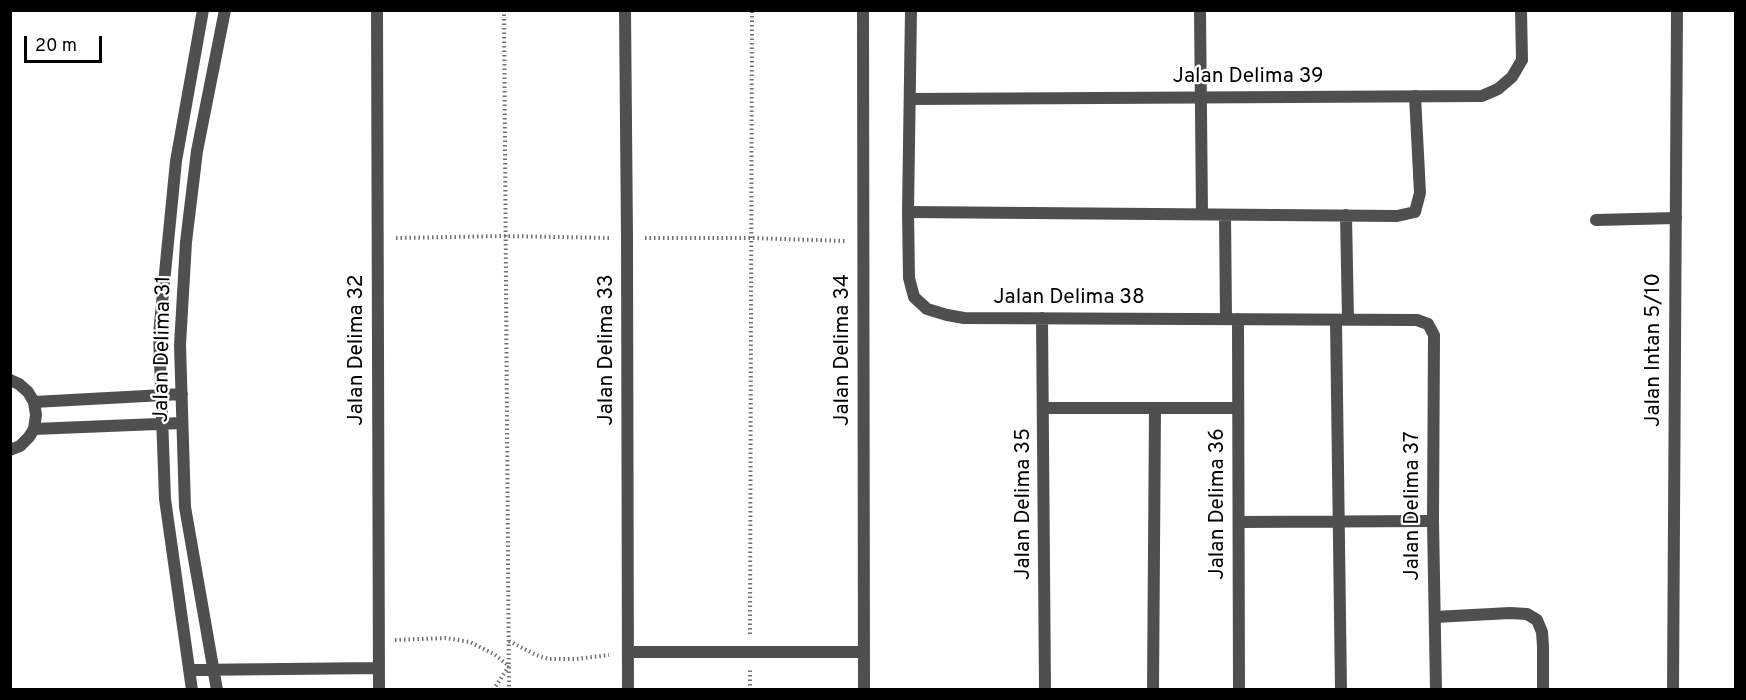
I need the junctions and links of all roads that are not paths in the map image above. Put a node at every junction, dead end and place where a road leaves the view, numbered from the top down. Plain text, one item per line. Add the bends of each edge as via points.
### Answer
1 (202, 10) edge
2 (225, 10) edge
3 (377, 10) edge
4 (625, 10) edge
5 (864, 10) edge
6 (911, 10) edge
7 (1200, 10) edge
8 (1521, 10) edge
9 (1677, 10) edge
10 (1415, 96) junction
11 (1201, 97) junction
12 (910, 99) junction
13 (908, 212) junction
14 (1202, 214) junction
15 (1225, 215) junction
16 (1347, 215) junction
17 (1676, 218) junction
18 (1596, 220) dead end
19 (1042, 318) junction
20 (1232, 319) junction
21 (1342, 320) junction
22 (1428, 324) joint
23 (10, 380) edge
24 (182, 394) junction
25 (160, 395) junction
26 (34, 402) junction
27 (1044, 408) junction
28 (1155, 408) junction
29 (1238, 408) junction
30 (182, 423) junction
31 (162, 424) junction
32 (34, 429) junction
33 (10, 450) edge
34 (1339, 520) junction
35 (1433, 521) junction
36 (1239, 522) junction
37 (1435, 617) junction
38 (628, 652) junction
39 (864, 652) junction
40 (379, 668) junction
41 (214, 669) junction
42 (189, 670) junction
43 (192, 690) edge
44 (217, 690) edge
45 (379, 690) edge
46 (628, 690) edge
47 (864, 690) edge
48 (1045, 690) edge
49 (1153, 690) edge
50 (1239, 690) edge
51 (1341, 690) edge
52 (1436, 690) edge
53 (1543, 690) edge
54 (1673, 690) edge

1 - 25 street, Jalan Delima 31 via 176,161 159,334
2 - 24 street, Jalan Delima 31 via 197,151 186,242 180,345
3 - 40 street, Jalan Delima 32
4 - 38 street, Jalan Delima 33
5 - 39 street, Jalan Delima 34
6 - 12 street, Jalan Delima 38
7 - 11 street
8 - 10 street, Jalan Delima 39 via 1522,60 1512,77 1498,89 1482,96
9 - 17 street, Jalan Intan 5/10
10 - 11 street, Jalan Delima 39
10 - 16 street via 1420,193 1414,212 1398,216
11 - 12 street, Jalan Delima 39
11 - 14 street
12 - 13 street, Jalan Delima 38
13 - 14 street
13 - 19 street, Jalan Delima 38 via 909,278 914,297 927,309 964,318
14 - 15 street
15 - 16 street
15 - 20 street, Jalan Delima 36
16 - 21 street
17 - 18 street
17 - 54 street, Jalan Intan 5/10
19 - 20 street, Jalan Delima 38
19 - 27 street, Jalan Delima 35
20 - 21 street, Jalan Delima 38
20 - 29 street, Jalan Delima 36
21 - 22 street, Jalan Delima 38 via 1417,320
21 - 34 street
22 - 35 street, Jalan Delima 37 via 1434,335
23 - 26 street via 20,384
24 - 25 street
24 - 30 street, Jalan Delima 31
25 - 26 street
25 - 31 street, Jalan Delima 31
26 - 32 street
27 - 28 street
27 - 48 street, Jalan Delima 35
28 - 29 street
28 - 49 street
29 - 36 street, Jalan Delima 36
30 - 31 street
30 - 41 street, Jalan Delima 31 via 185,507
31 - 32 street
31 - 42 street, Jalan Delima 31 via 165,499
32 - 33 street via 20,446
34 - 35 street
34 - 36 street
34 - 51 street
35 - 37 street, Jalan Delima 37
36 - 50 street, Jalan Delima 36
37 - 52 street, Jalan Delima 37
37 - 53 street via 1510,613 1537,620 1542,639
38 - 39 street
38 - 46 street, Jalan Delima 33
39 - 47 street, Jalan Delima 34
40 - 41 street
40 - 45 street, Jalan Delima 32
41 - 42 street
41 - 44 street, Jalan Delima 31
42 - 43 street, Jalan Delima 31

